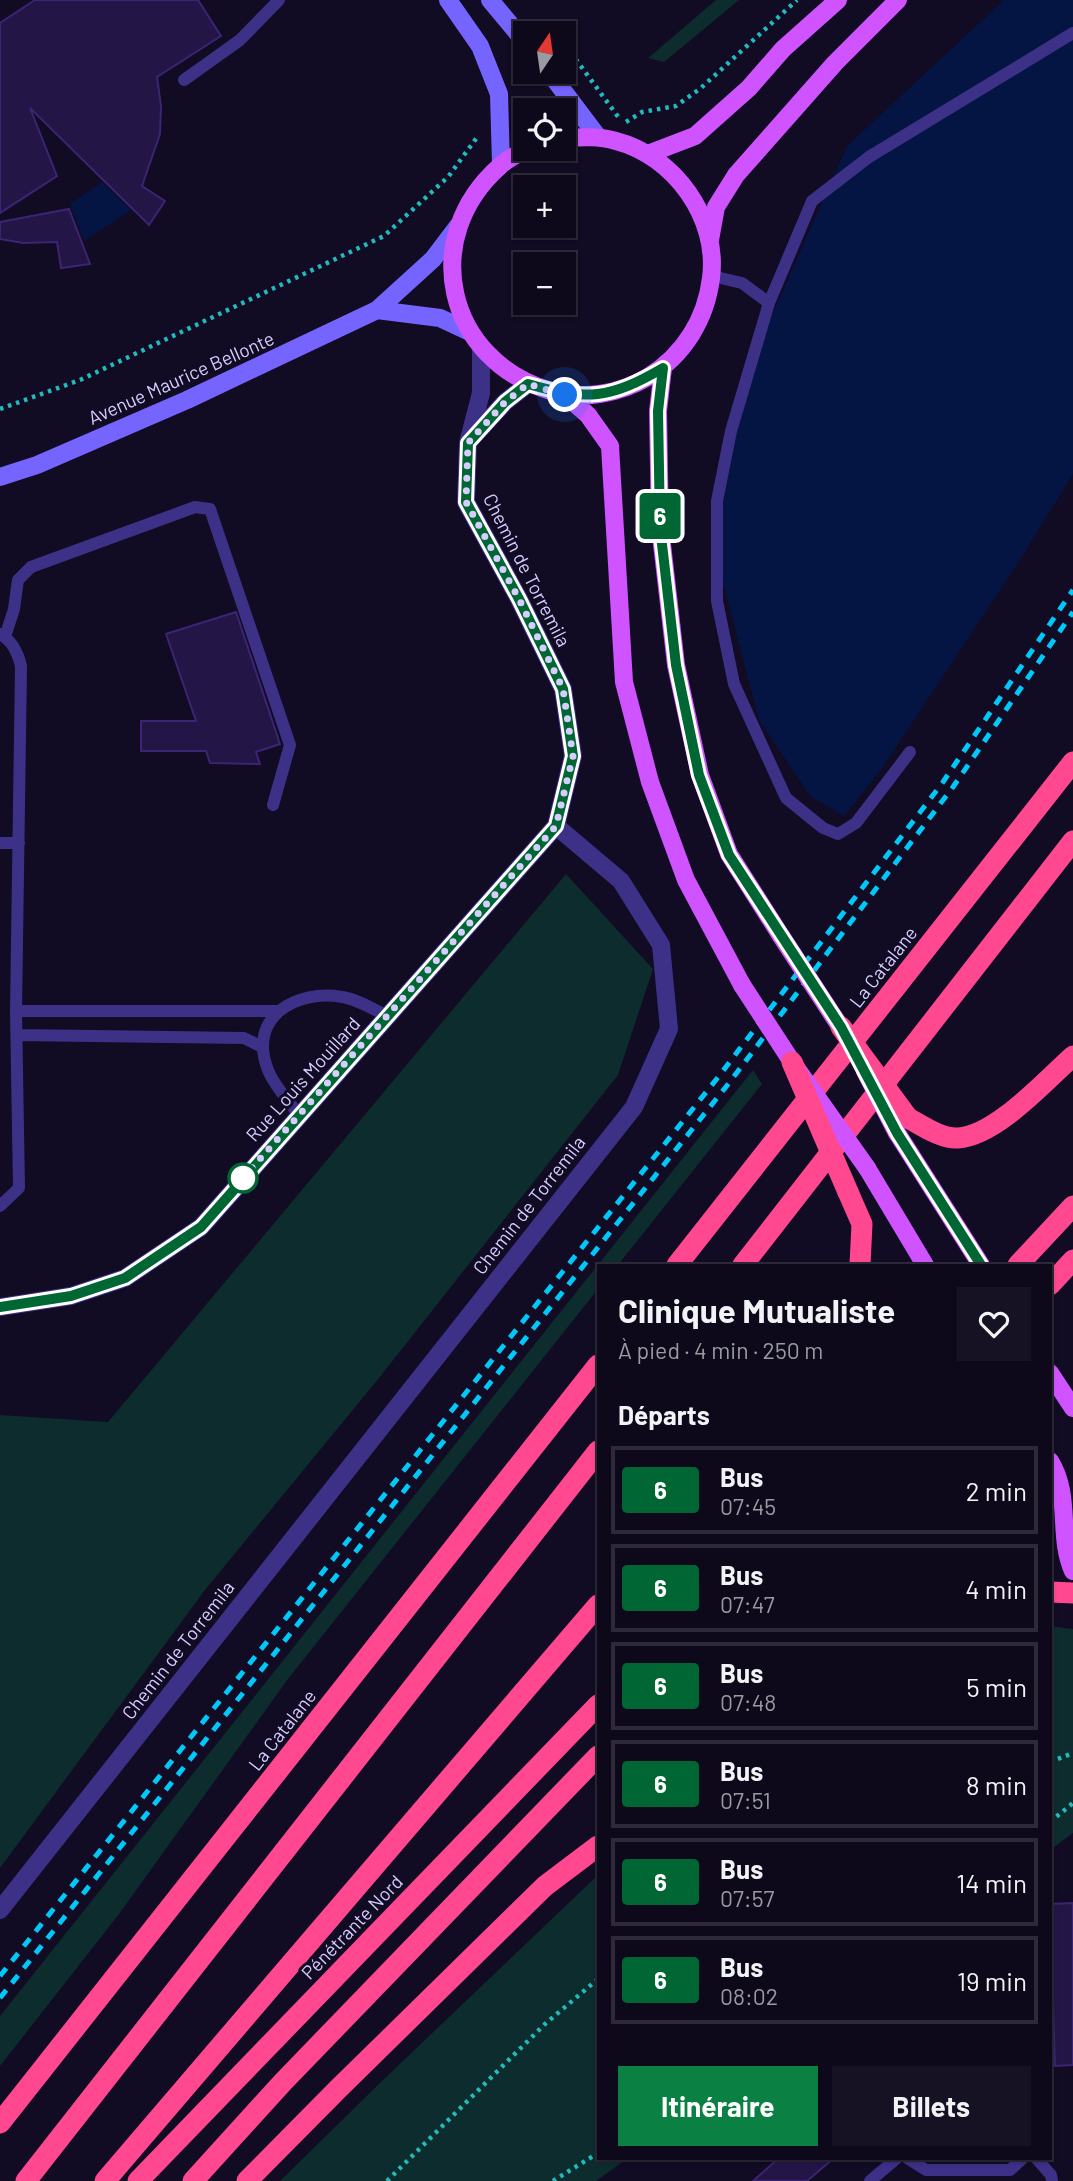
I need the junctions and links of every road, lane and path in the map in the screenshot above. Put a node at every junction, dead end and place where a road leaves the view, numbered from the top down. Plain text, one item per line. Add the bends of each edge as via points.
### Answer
1 (279, 0) edge
2 (448, 0) edge
3 (797, 0) edge
4 (838, 0) edge
5 (898, 0) edge
6 (490, 1) edge
7 (513, 29) edge
8 (1073, 33) edge
9 (576, 59) edge
10 (184, 80) dead end
11 (558, 84) edge
12 (478, 127) dead end
13 (598, 137) junction
14 (576, 138) edge
15 (648, 154) junction
16 (513, 157) edge
17 (501, 164) junction
18 (458, 226) junction
19 (710, 240) junction
20 (712, 276) junction
21 (769, 303) junction
22 (377, 310) junction
23 (470, 332) junction
24 (481, 348) junction
25 (663, 368) junction
26 (528, 384) junction
27 (565, 395) junction
28 (0, 409) edge
29 (468, 443) junction
30 (0, 477) edge
31 (3, 636) edge
32 (910, 752) dead end
33 (1073, 762) edge
34 (273, 805) dead end
35 (556, 826) junction
36 (1073, 841) edge
37 (0, 843) edge
38 (19, 843) junction
39 (16, 1011) junction
40 (276, 1011) junction
41 (387, 1016) junction
42 (841, 1027) joint
43 (17, 1035) junction
44 (262, 1047) junction
45 (1073, 1056) edge
46 (792, 1062) junction
47 (299, 1115) junction
48 (902, 1126) junction
49 (0, 1206) edge
50 (1073, 1206) edge
51 (1073, 1260) edge
52 (979, 1263) edge
53 (678, 1264) edge
54 (744, 1264) edge
55 (860, 1264) edge
56 (924, 1264) edge
57 (1019, 1264) edge
58 (1052, 1283) edge
59 (0, 1307) edge
60 (597, 1366) edge
61 (1052, 1376) edge
62 (1073, 1408) edge
63 (597, 1452) edge
64 (1052, 1464) edge
65 (1073, 1571) edge
66 (1052, 1592) edge
67 (1073, 1593) edge
68 (597, 1606) edge
69 (597, 1706) edge
70 (1073, 1753) edge
71 (597, 1757) edge
72 (1052, 1761) edge
73 (1073, 1804) edge
74 (1052, 1820) edge
75 (597, 1847) edge
76 (0, 1910) edge
77 (597, 1980) edge
78 (0, 2123) edge
79 (597, 2154) edge
80 (895, 2160) edge
81 (910, 2160) edge
82 (1021, 2160) edge
83 (1038, 2160) edge
84 (26, 2181) edge
85 (105, 2181) edge
86 (138, 2181) edge
87 (193, 2181) edge
88 (247, 2181) edge
89 (387, 2181) edge
90 (553, 2181) edge
91 (870, 2181) edge
92 (1052, 2181) edge

1 - 10 lane via 240,40
2 - 17 main road via 480,46 499,94
3 - 9 path via 676,107 642,112 623,123
4 - 15 main road via 695,136
5 - 19 main road via 736,175 716,207
6 - 7 main road
8 - 21 lane via 869,157 812,201
11 - 13 main road
12 - 28 path via 478,137 448,177 384,236 80,380
13 - 14 main road
13 - 15 main road
15 - 19 main road via 676,176 697,206
16 - 17 main road
17 - 18 main road via 475,192
18 - 22 main road, Avenue Maurice Bellonte via 433,259
18 - 23 main road via 453,274 456,298
19 - 20 main road
20 - 21 lane via 743,283
20 - 25 main road via 705,311 688,342
21 - 32 lane via 730,431 717,500 717,600 734,684 786,797 823,828 838,834 856,822
22 - 23 main road via 440,318
22 - 30 main road, Avenue Maurice Bellonte via 187,400
23 - 24 main road
24 - 26 main road via 502,369
24 - 29 street, Chemin de Torremila via 481,393
25 - 27 main road via 633,386 600,395
25 - 42 main road, bridge via 658,411 660,527 676,665 699,775 729,855
26 - 27 main road
26 - 29 street
27 - 46 main road, bridge via 588,415 610,446 624,682 650,782 686,880 742,985
29 - 35 street, Chemin de Torremila via 466,502 563,689 573,756
31 - 34 lane via 14,609 18,580 31,567 195,506 211,509 290,745
31 - 38 lane via 18,653 20,666
33 - 53 highway, La Catalane
35 - 41 street, Rue Louis Mouillard
35 - 76 street, Chemin de Torremila via 621,881 661,945 669,1029 634,1107
36 - 54 highway
37 - 38 lane
38 - 39 lane
39 - 40 lane
39 - 43 lane
40 - 41 lane via 292,1001 321,994 346,997
40 - 44 lane
41 - 47 street, Rue Louis Mouillard
42 - 48 highway, bridge
43 - 44 lane via 244,1038
43 - 49 lane via 19,1188
44 - 47 lane via 272,1077
45 - 48 highway via 987,1129 959,1138
46 - 55 highway, bridge via 862,1224
46 - 56 main road, bridge via 867,1168
47 - 59 street, Rue Louis Mouillard via 201,1227 125,1278 71,1296
48 - 52 main road
50 - 57 highway
51 - 58 highway
60 - 78 highway, La Catalane
61 - 62 main road
63 - 84 highway
64 - 65 main road via 1065,1506 1064,1544
66 - 67 highway
68 - 85 highway
69 - 86 highway, Pénétrante Nord
70 - 72 path
71 - 87 highway
73 - 74 path
75 - 88 highway via 545,1886
77 - 89 path via 545,2024
79 - 90 path
80 - 91 lane
81 - 82 lane via 926,2171 938,2171 1010,2170
83 - 92 lane

